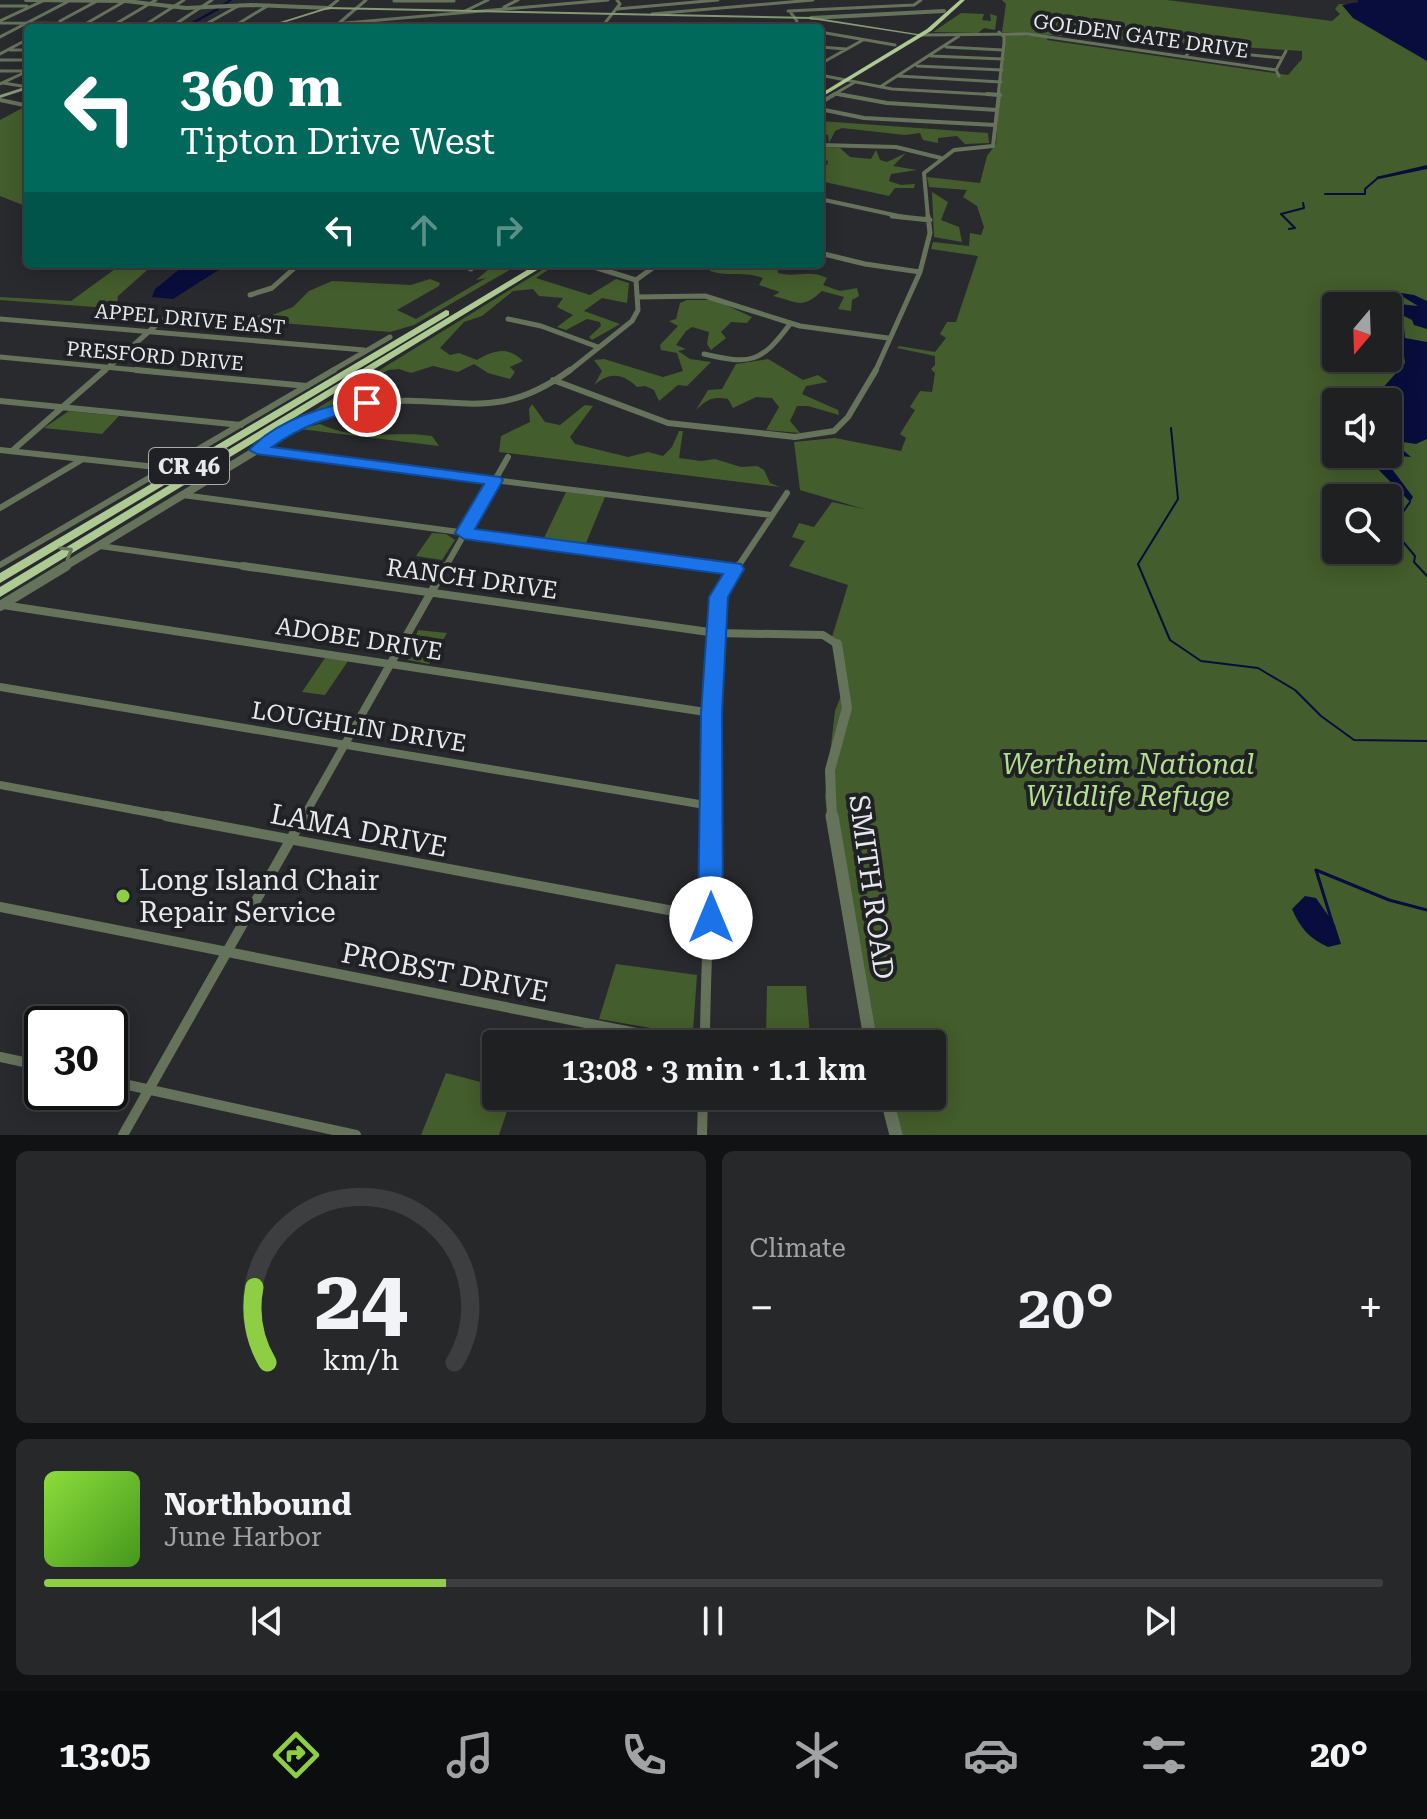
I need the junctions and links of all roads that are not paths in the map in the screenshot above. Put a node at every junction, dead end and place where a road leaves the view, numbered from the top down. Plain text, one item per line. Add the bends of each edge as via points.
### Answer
1 (26, 0) edge
2 (46, 0) edge
3 (70, 0) edge
4 (99, 0) edge
5 (127, 0) edge
6 (156, 0) edge
7 (184, 0) edge
8 (212, 0) edge
9 (338, 0) edge
10 (366, 0) edge
11 (488, 0) edge
12 (518, 0) edge
13 (549, 0) edge
14 (608, 0) edge
15 (617, 0) edge
16 (718, 0) edge
17 (771, 0) edge
18 (813, 0) edge
19 (921, 0) edge
20 (955, 0) edge
21 (963, 0) edge
22 (394, 1) edge
23 (455, 1) edge
24 (776, 3) junction
25 (150, 4) junction
26 (330, 4) edge
27 (240, 5) junction
28 (269, 5) junction
29 (0, 6) edge
30 (29, 6) junction
31 (174, 7) junction
32 (201, 7) junction
33 (536, 7) junction
34 (357, 8) junction
35 (385, 9) junction
36 (617, 9) junction
37 (436, 10) junction
38 (498, 10) junction
39 (488, 11) junction
40 (788, 11) junction
41 (944, 11) junction
42 (462, 12) junction
43 (0, 15) edge
44 (12, 15) junction
45 (611, 15) junction
46 (646, 15) junction
47 (833, 17) junction
48 (36, 18) junction
49 (796, 18) junction
50 (811, 18) junction
51 (825, 19) junction
52 (0, 22) edge
53 (26, 23) junction
54 (38, 23) junction
55 (56, 23) junction
56 (86, 23) junction
57 (24, 24) edge
58 (115, 24) junction
59 (146, 24) junction
60 (176, 24) joint
61 (206, 24) edge
62 (238, 24) edge
63 (274, 24) edge
64 (340, 24) edge
65 (356, 24) edge
66 (604, 24) edge
67 (795, 24) edge
68 (824, 33) edge
69 (925, 33) junction
70 (1000, 33) junction
71 (914, 34) junction
72 (961, 35) junction
73 (0, 37) edge
74 (863, 40) junction
75 (24, 41) edge
76 (895, 45) junction
77 (824, 47) edge
78 (944, 47) junction
79 (846, 49) junction
80 (8, 50) junction
81 (24, 50) edge
82 (1003, 50) junction
83 (1286, 51) dead end
84 (0, 52) edge
85 (929, 56) junction
86 (1186, 56) junction
87 (1282, 58) junction
88 (1003, 59) junction
89 (0, 60) edge
90 (24, 60) edge
91 (824, 62) edge
92 (915, 66) junction
93 (1002, 70) junction
94 (1276, 70) junction
95 (0, 71) edge
96 (24, 71) edge
97 (24, 73) edge
98 (824, 76) edge
99 (898, 76) junction
100 (1279, 76) dead end
101 (839, 79) junction
102 (855, 82) junction
103 (1001, 82) junction
104 (1, 83) edge
105 (824, 85) edge
106 (24, 86) edge
107 (880, 87) junction
108 (24, 89) edge
109 (824, 92) edge
110 (836, 94) junction
111 (1000, 95) junction
112 (0, 98) edge
113 (824, 103) edge
114 (24, 105) dead end
115 (824, 107) edge
116 (997, 110) junction
117 (995, 125) junction
118 (824, 145) edge
119 (941, 158) junction
120 (824, 200) edge
121 (930, 220) junction
122 (824, 254) edge
123 (294, 268) edge
124 (521, 268) edge
125 (536, 268) edge
126 (598, 268) edge
127 (608, 268) edge
128 (653, 268) edge
129 (920, 272) junction
130 (638, 279) junction
131 (250, 295) dead end
132 (637, 297) junction
133 (0, 319) edge
134 (508, 319) dead end
135 (162, 320) dead end
136 (790, 324) junction
137 (148, 332) junction
138 (390, 337) dead end
139 (888, 338) junction
140 (598, 347) junction
141 (372, 352) junction
142 (704, 354) dead end
143 (0, 357) edge
144 (107, 367) junction
145 (553, 380) junction
146 (307, 386) junction
147 (0, 401) edge
148 (62, 407) junction
149 (242, 425) junction
150 (0, 450) edge
151 (257, 450) junction
152 (12, 451) junction
153 (508, 457) dead end
154 (83, 459) junction
155 (166, 468) junction
156 (495, 480) junction
157 (787, 493) dead end
158 (183, 495) junction
159 (0, 508) edge
160 (771, 515) junction
161 (464, 533) junction
162 (100, 546) junction
163 (0, 565) edge
164 (735, 569) junction
165 (0, 579) edge
166 (0, 593) edge
167 (429, 593) junction
168 (1, 605) edge
169 (716, 633) junction
170 (837, 644) joint
171 (389, 664) junction
172 (0, 687) edge
173 (712, 713) junction
174 (344, 744) junction
175 (0, 785) edge
176 (711, 806) junction
177 (290, 840) junction
178 (0, 907) edge
179 (711, 918) junction
180 (225, 951) junction
181 (622, 1030) edge
182 (705, 1030) edge
183 (868, 1030) edge
184 (0, 1057) edge
185 (24, 1062) edge
186 (128, 1085) edge
187 (149, 1090) junction
188 (703, 1110) edge
189 (890, 1110) edge
190 (123, 1135) edge
191 (356, 1135) edge
192 (702, 1135) edge
193 (896, 1135) edge

1 - 2 street
2 - 3 street
2 - 30 street
3 - 4 street
3 - 48 street
4 - 5 street
4 - 55 street
5 - 25 street
5 - 56 street
6 - 25 street
7 - 31 street
8 - 32 street
9 - 26 street
10 - 34 street
11 - 42 street
12 - 38 street
13 - 33 street
14 - 33 street
15 - 36 street
16 - 36 street
17 - 24 street
18 - 24 street
19 - 40 street
20 - 41 highway
21 - 69 highway
22 - 23 street
22 - 35 street
23 - 37 street
24 - 40 street
24 - 46 street
25 - 31 street
25 - 58 street
26 - 28 street
26 - 34 main road
26 - 63 main road
27 - 28 street
27 - 32 street
27 - 61 street
28 - 62 street
29 - 30 street
30 - 44 street
31 - 32 street
31 - 59 street
32 - 60 street
33 - 38 street
34 - 35 main road
34 - 64 street
35 - 37 main road
36 - 45 street
37 - 42 main road
38 - 39 street
39 - 42 main road
39 - 45 main road
40 - 49 street
41 - 47 street
41 - 71 highway
42 - 65 street
43 - 44 street
44 - 52 street
45 - 46 main road
45 - 66 street
46 - 49 main road
47 - 50 street
47 - 51 street
48 - 53 street
48 - 54 street
49 - 50 main road
49 - 67 street
50 - 51 main road
51 - 71 main road
52 - 53 street
53 - 54 street
54 - 55 street
55 - 56 street
56 - 58 street
57 - 73 street
58 - 59 street
59 - 60 street
68 - 74 street
69 - 71 main road
69 - 72 street, GOLDEN GATE DRIVE
69 - 101 highway
70 - 72 street, GOLDEN GATE DRIVE
70 - 82 street
70 - 86 street, GOLDEN GATE DRIVE
71 - 76 highway
72 - 78 street
74 - 76 street
74 - 79 street
75 - 80 street
76 - 101 highway
77 - 79 street
78 - 82 street
78 - 85 street
79 - 91 street
80 - 81 street
80 - 84 street
82 - 88 street
83 - 87 street
85 - 88 street
85 - 92 street
86 - 87 street via 1196,49
86 - 94 street, GOLDEN GATE DRIVE
87 - 94 street
88 - 93 street
89 - 90 street
92 - 93 street
92 - 99 street
93 - 103 street
94 - 100 street
95 - 96 street
97 - 104 street
98 - 101 street
99 - 103 street
99 - 107 street
101 - 102 street
101 - 105 highway
101 - 109 highway
102 - 107 street
102 - 110 street
103 - 111 street
104 - 106 street
107 - 111 street
108 - 112 main road
110 - 113 street
110 - 116 street
111 - 116 street
112 - 114 street
115 - 117 street via 864,118
116 - 117 street
117 - 119 street via 991,146 962,147
118 - 119 street via 901,148
119 - 121 street via 923,178
120 - 121 street
121 - 129 street
122 - 129 street
123 - 131 street via 272,288
124 - 141 highway, CR 46
166 -> 125 highway, CR 46
126 - 130 street
127 - 130 street
128 - 130 street
129 - 139 street
130 - 132 street
132 - 136 street via 705,296
132 - 140 street via 632,321
133 - 137 street, APPEL DRIVE EAST
134 - 140 street
135 - 137 street
136 - 139 street
136 - 142 street via 769,353 757,359 733,362
137 - 141 street, APPEL DRIVE EAST
137 - 144 street
138 - 141 street
139 - 145 street via 882,360 844,423 808,437 668,423
140 - 145 street
141 - 146 street
141 - 165 highway, CR 46
143 - 144 street, PRESFORD DRIVE
144 - 146 street, PRESFORD DRIVE
144 - 148 street
145 - 151 street via 528,396 488,405 390,401 349,406 291,426
146 - 149 street
147 - 148 street
148 - 149 street
148 - 152 street
149 - 155 street
150 - 152 street
151 - 156 street
151 - 158 street
152 - 154 street
153 - 156 street
154 - 155 street
154 - 159 street
155 - 163 street
156 - 160 street
156 - 161 street
157 - 160 street
158 - 161 street
158 - 162 street
160 - 164 street
161 - 164 street
161 - 167 street
162 - 167 street, RANCH DRIVE
162 - 168 street
164 - 169 street via 718,597
167 - 169 street, RANCH DRIVE
167 - 171 street
168 - 171 street, ADOBE DRIVE
169 - 170 street, RANCH DRIVE via 823,635
169 - 173 street
170 - 183 street, SMITH ROAD via 847,708 830,770 833,834
171 - 173 street, ADOBE DRIVE
171 - 174 street
172 - 174 street, LOUGHLIN DRIVE
173 - 176 street
174 - 176 street, LOUGHLIN DRIVE
174 - 177 street
175 - 177 street, LAMA DRIVE
176 - 179 street
177 - 179 street, LAMA DRIVE
177 - 180 street
178 - 180 street, PROBST DRIVE
179 - 182 street
180 - 181 street, PROBST DRIVE
180 - 187 street
184 - 185 street
186 - 187 street
187 - 190 street
187 - 191 street
188 - 192 street
189 - 193 street

